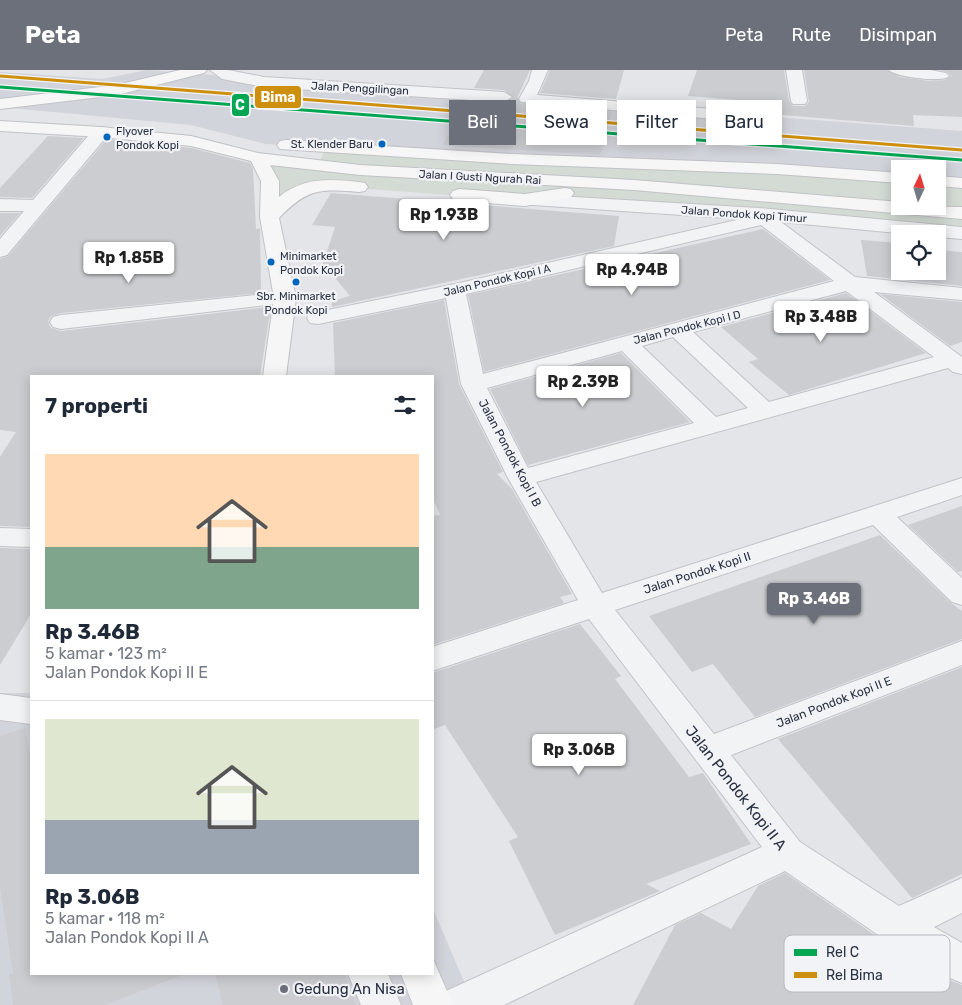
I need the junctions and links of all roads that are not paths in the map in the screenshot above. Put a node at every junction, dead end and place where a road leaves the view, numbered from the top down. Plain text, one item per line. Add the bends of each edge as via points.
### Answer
1 (147, 70) edge
2 (199, 70) edge
3 (218, 70) edge
4 (540, 70) edge
5 (794, 70) edge
6 (897, 70) edge
7 (404, 72) dead end
8 (940, 76) dead end
9 (389, 89) junction
10 (0, 96) edge
11 (504, 97) dead end
12 (799, 101) dead end
13 (0, 106) edge
14 (706, 113) edge
15 (0, 126) edge
16 (102, 132) junction
17 (258, 158) junction
18 (891, 177) edge
19 (946, 182) edge
20 (962, 183) edge
21 (634, 184) junction
22 (382, 189) dead end
23 (438, 193) dead end
24 (525, 200) junction
25 (0, 205) edge
26 (39, 206) junction
27 (962, 212) edge
28 (269, 216) junction
29 (761, 216) junction
30 (962, 233) edge
31 (0, 251) edge
32 (851, 284) junction
33 (455, 290) junction
34 (962, 294) edge
35 (285, 298) junction
36 (318, 318) dead end
37 (61, 322) dead end
38 (678, 330) junction
39 (626, 342) junction
40 (956, 364) edge
41 (274, 375) edge
42 (474, 384) junction
43 (764, 411) junction
44 (710, 426) junction
45 (521, 478) junction
46 (962, 486) edge
47 (879, 515) junction
48 (0, 537) edge
49 (30, 538) edge
50 (962, 595) edge
51 (595, 605) junction
52 (962, 653) edge
53 (434, 657) edge
54 (0, 707) edge
55 (30, 711) edge
56 (707, 750) junction
57 (787, 854) junction
58 (962, 895) edge
59 (897, 926) junction
60 (912, 935) edge
61 (950, 957) edge
62 (962, 964) edge
63 (368, 975) edge
64 (420, 975) edge
65 (380, 1005) edge
66 (433, 1005) edge
67 (460, 1005) edge

1 - 10 main road
2 - 13 main road via 117,90
3 - 9 street, Jalan Penggilingan via 227,76 264,82
4 - 14 street via 527,99
5 - 12 street
6 - 8 street
7 - 9 street
9 - 11 street, Jalan Penggilingan
13 - 18 main road, Jalan I Gusti Ngurah Rai via 191,125 266,144 777,168
15 - 16 main road, Jalan I Gusti Ngurah Rai
16 - 17 main road, Jalan I Gusti Ngurah Rai via 191,141
16 - 26 street
17 - 21 main road, Jalan I Gusti Ngurah Rai via 360,170
17 - 28 main road via 270,181
19 - 20 main road
21 - 24 main road
21 - 27 main road, Jalan I Gusti Ngurah Rai
22 - 28 main road via 305,187 288,197
23 - 24 main road
24 - 29 street, Jalan Pondok Kopi Timur
25 - 26 street
26 - 31 street
28 - 35 main road
29 - 30 street, Jalan Pondok Kopi Timur
29 - 32 street
29 - 33 street, Jalan Pondok Kopi I A
32 - 34 street, Jalan Pondok Kopi I D
32 - 38 street, Jalan Pondok Kopi I D
32 - 40 street
33 - 36 street, Jalan Pondok Kopi I A
33 - 42 street, Jalan Pondok Kopi I B
35 - 37 street
35 - 41 main road
38 - 39 street, Jalan Pondok Kopi I D
38 - 43 street
39 - 42 street, Jalan Pondok Kopi I D
39 - 44 street
40 - 43 street
42 - 45 street, Jalan Pondok Kopi I B
43 - 44 street
44 - 45 street
45 - 51 street, Jalan Pondok Kopi I B
46 - 47 street, Jalan Pondok Kopi II
47 - 50 street
47 - 51 street, Jalan Pondok Kopi II
48 - 49 street
51 - 53 street, Jalan Pondok Kopi II
51 - 56 street, Jalan Pondok Kopi II A
52 - 56 street, Jalan Pondok Kopi II E
54 - 55 street
56 - 57 street, Jalan Pondok Kopi II A
57 - 59 street, Jalan Pondok Kopi II A
57 - 67 street
58 - 59 street
59 - 60 street, Jalan Pondok Kopi II A
61 - 62 street, Jalan Pondok Kopi II A
63 - 65 street
64 - 66 main road

